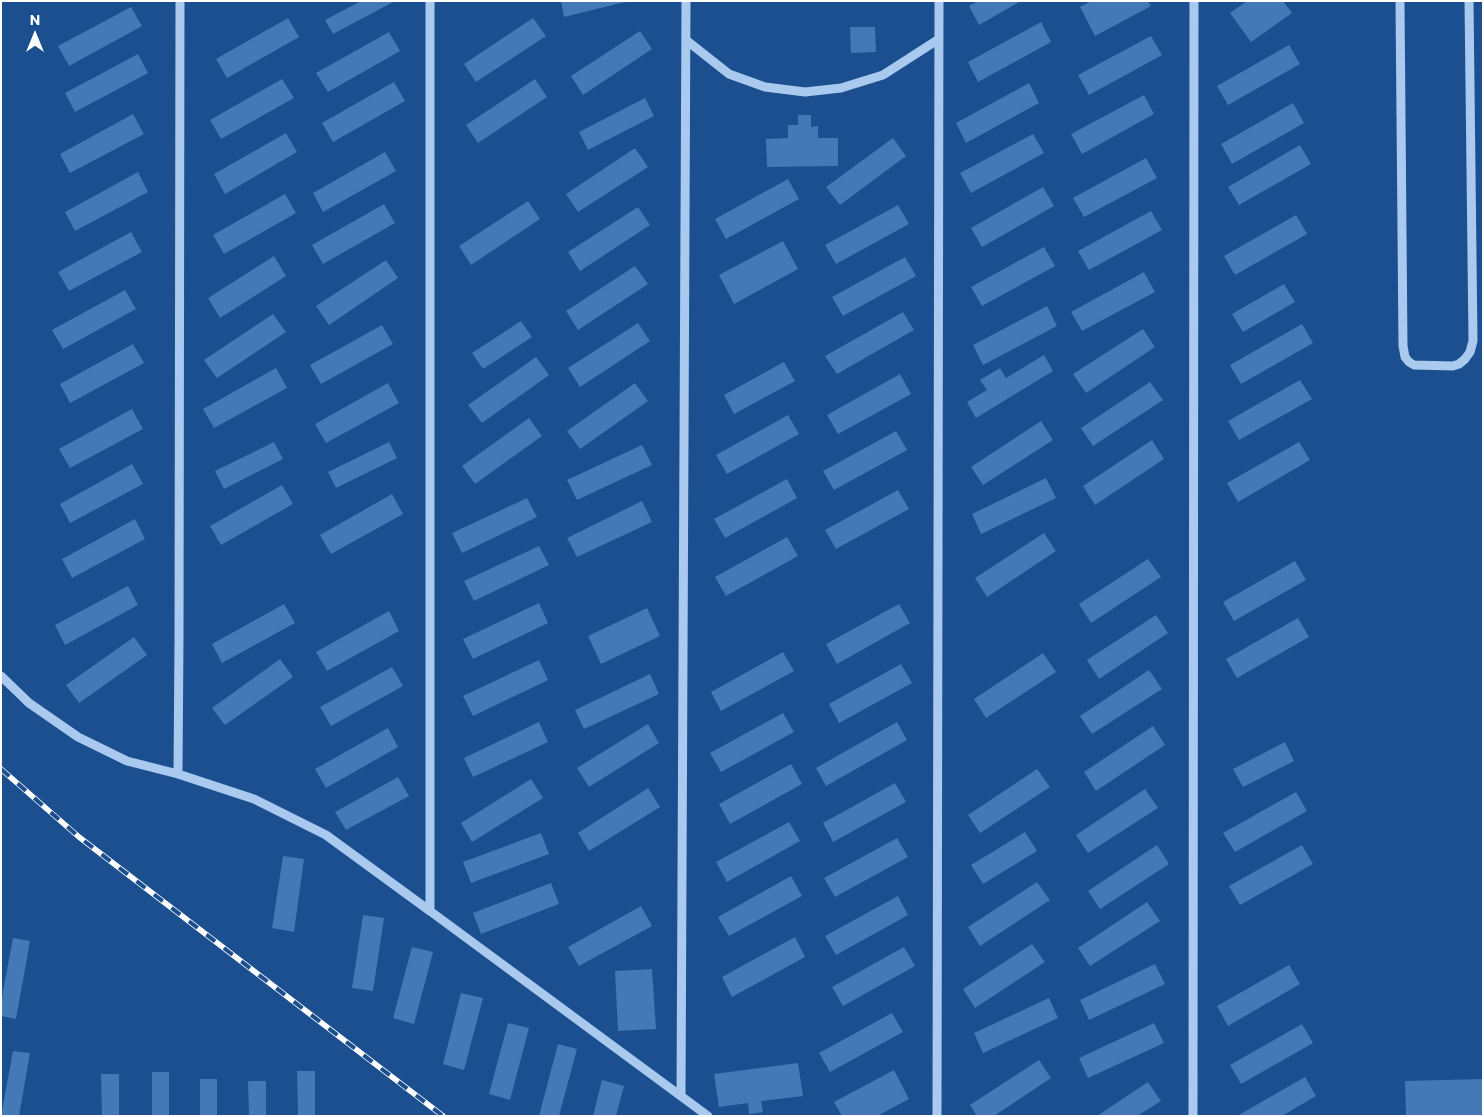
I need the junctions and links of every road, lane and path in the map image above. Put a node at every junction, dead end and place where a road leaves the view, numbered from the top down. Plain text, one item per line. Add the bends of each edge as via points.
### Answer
1 (180, 1) edge
2 (430, 1) edge
3 (686, 1) edge
4 (940, 1) edge
5 (1194, 1) edge
6 (1400, 1) edge
7 (1469, 1) edge
8 (940, 39) junction
9 (686, 40) junction
10 (1, 676) edge
11 (178, 774) junction
12 (430, 911) junction
13 (681, 1096) junction
14 (708, 1116) edge
15 (938, 1116) edge
16 (1193, 1116) edge

1 - 11 lane
2 - 12 lane
3 - 9 lane
4 - 8 lane
5 - 16 lane
6 - 7 lane via 1403,346 1405,356 1414,365 1453,366 1465,359 1473,341
8 - 9 lane via 883,75 841,88 805,92 765,87 729,74
8 - 15 lane
9 - 13 lane
10 - 11 lane via 29,703 78,737 127,761
11 - 12 lane via 254,799 326,835
12 - 13 lane
13 - 14 lane

